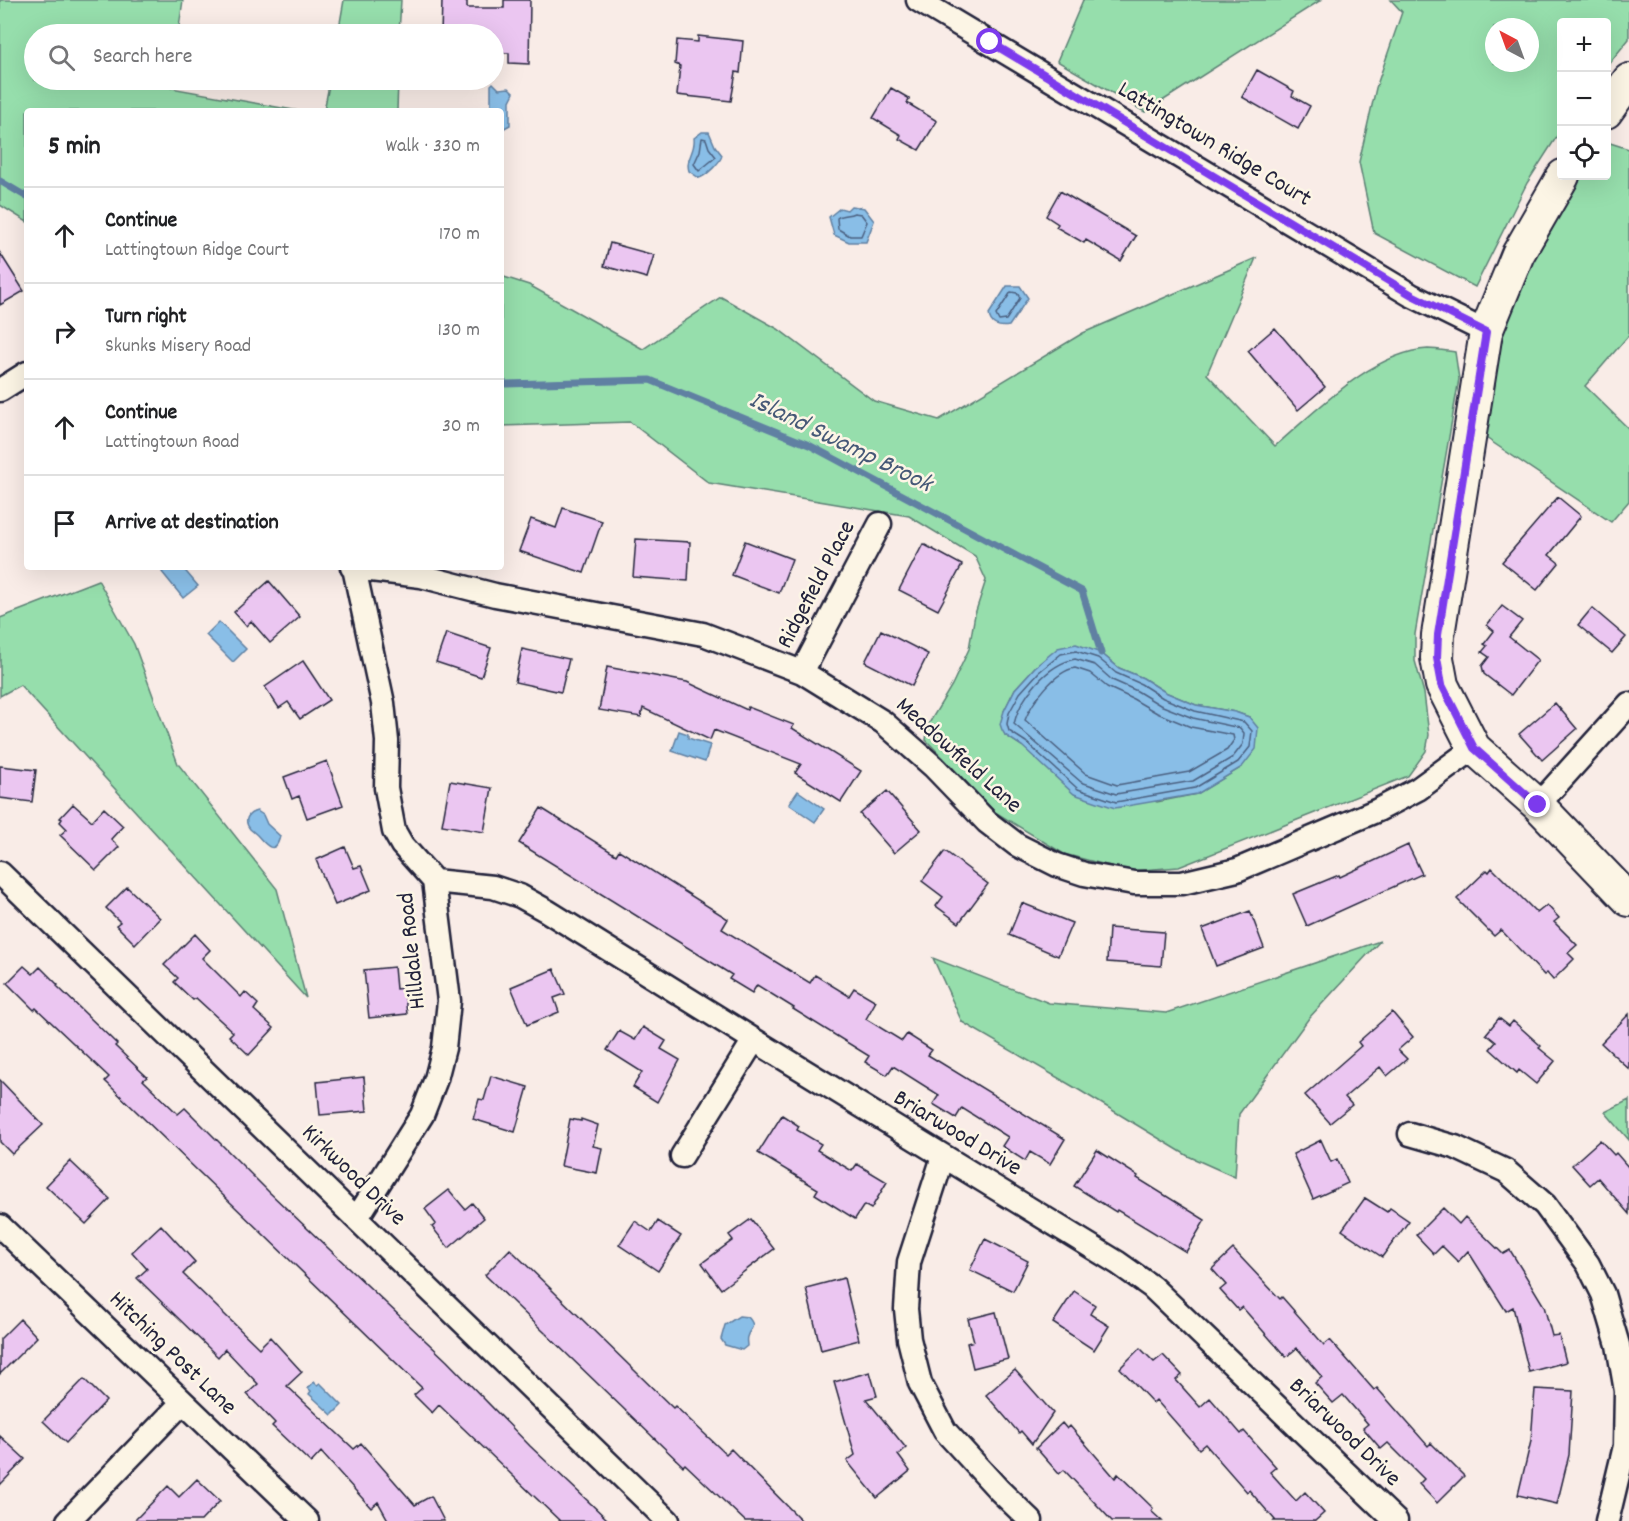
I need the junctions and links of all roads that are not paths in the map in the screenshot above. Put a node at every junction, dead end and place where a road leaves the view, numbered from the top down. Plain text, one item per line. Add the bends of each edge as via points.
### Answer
1 (918, 0) edge
2 (1629, 81) edge
3 (1611, 105) edge
4 (1561, 180) edge
5 (1486, 332) junction
6 (24, 375) edge
7 (0, 390) edge
8 (880, 524) dead end
9 (353, 570) edge
10 (370, 570) edge
11 (802, 672) junction
12 (1629, 704) edge
13 (1474, 748) junction
14 (1538, 805) junction
15 (0, 873) edge
16 (434, 881) junction
17 (1629, 900) edge
18 (753, 1040) junction
19 (1410, 1134) dead end
20 (682, 1156) dead end
21 (943, 1157) junction
22 (357, 1218) junction
23 (0, 1227) edge
24 (183, 1402) junction
25 (68, 1521) edge
26 (307, 1521) edge
27 (668, 1521) edge
28 (1031, 1521) edge
29 (1396, 1521) edge
30 (1607, 1521) edge

1 - 5 street, Lattingtown Ridge Court via 1412,295
2 - 3 main road
4 - 5 main road via 1518,254
5 - 13 main road via 1437,658 1442,685
6 - 7 street
8 - 11 street, Ridgefield Place
9 - 16 street, Hilldale Road via 383,703 386,788 394,831
10 - 11 street, Meadowfield Lane via 422,576 495,596 703,634
11 - 13 street, Meadowfield Lane via 884,722 987,822 1017,845 1084,874 1134,883 1182,883 1237,870 1378,810 1418,789
12 - 14 street
13 - 14 main road
14 - 17 main road
15 - 22 street, Kirkwood Drive
16 - 18 street, Briarwood Drive via 493,888 520,896
16 - 22 street, Hilldale Road via 448,1000 444,1048 422,1115
18 - 20 street
18 - 21 street, Briarwood Drive
19 - 30 street via 1455,1147 1506,1171 1545,1205 1588,1264 1603,1294 1626,1391 1625,1446
21 - 28 street via 909,1262 909,1339 920,1383 945,1431
21 - 29 street, Briarwood Drive via 1152,1287
22 - 27 street, Kirkwood Drive
23 - 24 street, Hitching Post Lane
24 - 25 street
24 - 26 street, Hitching Post Lane

